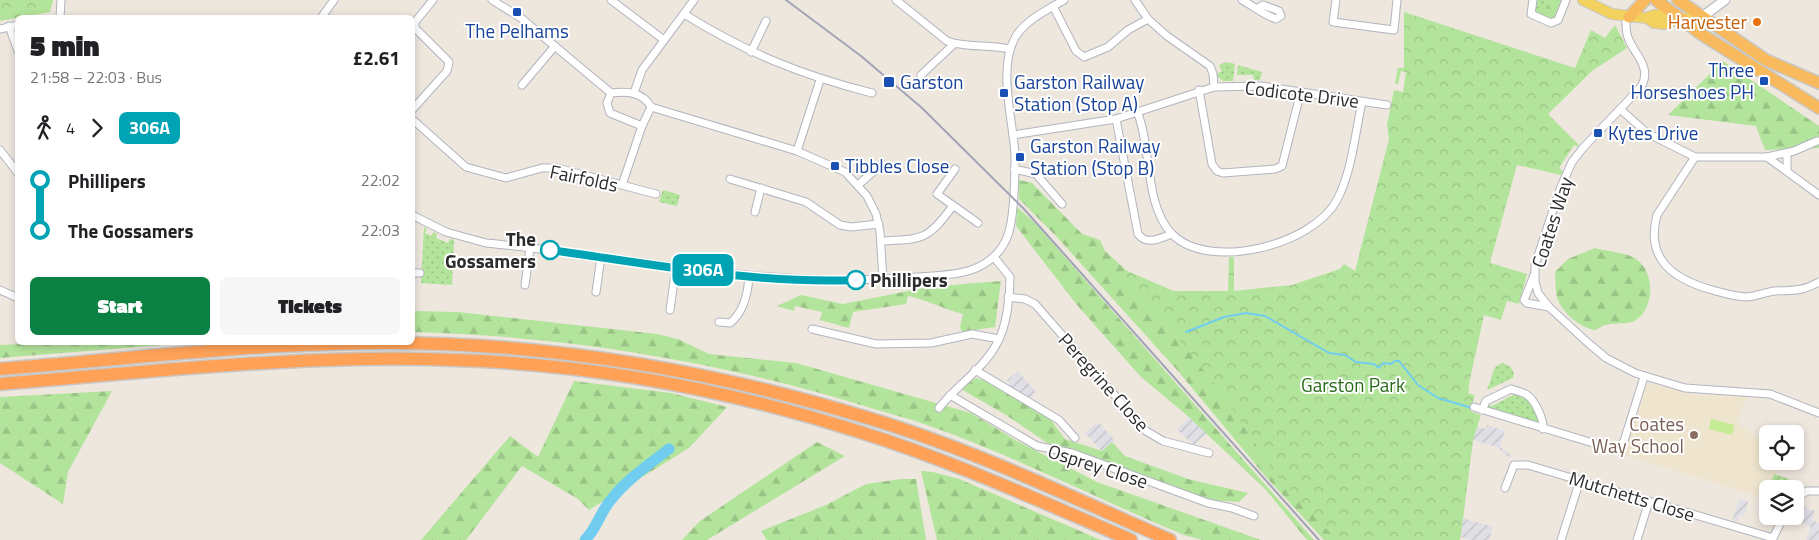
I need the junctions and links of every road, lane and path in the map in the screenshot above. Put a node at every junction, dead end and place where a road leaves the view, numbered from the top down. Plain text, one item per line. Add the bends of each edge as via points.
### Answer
1 (60, 0) edge
2 (334, 0) edge
3 (433, 0) edge
4 (611, 0) edge
5 (694, 0) edge
6 (896, 0) edge
7 (1064, 0) edge
8 (1135, 0) edge
9 (1242, 0) edge
10 (1336, 0) edge
11 (1398, 0) edge
12 (1533, 0) edge
13 (1566, 0) edge
14 (1583, 0) edge
15 (1645, 0) edge
16 (1656, 0) edge
17 (1667, 0) edge
18 (1678, 0) edge
19 (1725, 0) edge
20 (494, 1) edge
21 (1053, 6) junction
22 (1258, 8) dead end
23 (684, 14) junction
24 (60, 15) edge
25 (323, 15) edge
26 (1628, 16) junction
27 (1702, 17) junction
28 (1148, 19) junction
29 (1679, 19) junction
30 (766, 21) dead end
31 (415, 23) edge
32 (15, 25) edge
33 (9, 26) junction
34 (415, 26) edge
35 (0, 29) edge
36 (664, 40) junction
37 (15, 43) edge
38 (954, 44) junction
39 (555, 46) junction
40 (1010, 49) junction
41 (751, 52) junction
42 (1738, 58) junction
43 (921, 75) dead end
44 (820, 80) junction
45 (1819, 83) edge
46 (522, 85) dead end
47 (1214, 87) junction
48 (1199, 90) junction
49 (1301, 91) junction
50 (611, 93) junction
51 (634, 93) junction
52 (872, 93) dead end
53 (1362, 102) junction
54 (1387, 105) dead end
55 (415, 107) edge
56 (651, 107) junction
57 (1819, 108) edge
58 (1620, 109) junction
59 (1137, 111) junction
60 (1116, 119) junction
61 (415, 122) edge
62 (642, 126) junction
63 (1013, 135) junction
64 (1817, 141) dead end
65 (0, 150) edge
66 (797, 151) junction
67 (1787, 153) junction
68 (1695, 157) junction
69 (1767, 157) junction
70 (15, 162) edge
71 (882, 164) dead end
72 (11, 165) junction
73 (955, 169) dead end
74 (1014, 169) junction
75 (15, 170) edge
76 (1786, 171) junction
77 (730, 179) dead end
78 (622, 185) junction
79 (858, 185) junction
80 (761, 188) junction
81 (656, 194) dead end
82 (1819, 195) edge
83 (1062, 204) dead end
84 (952, 207) junction
85 (755, 212) dead end
86 (415, 216) edge
87 (978, 223) dead end
88 (879, 224) junction
89 (1172, 234) junction
90 (881, 241) junction
91 (530, 248) junction
92 (601, 257) junction
93 (994, 257) junction
94 (676, 267) junction
95 (1534, 274) junction
96 (750, 276) junction
97 (883, 279) junction
98 (1819, 282) edge
99 (525, 285) dead end
100 (0, 290) edge
101 (596, 292) dead end
102 (15, 297) edge
103 (1008, 297) junction
104 (1549, 307) junction
105 (670, 310) dead end
106 (719, 322) dead end
107 (812, 328) dead end
108 (999, 339) junction
109 (415, 344) edge
110 (341, 345) edge
111 (0, 369) edge
112 (975, 370) junction
113 (1644, 376) junction
114 (0, 384) edge
115 (950, 395) junction
116 (1474, 407) dead end
117 (939, 408) dead end
118 (1482, 410) junction
119 (1819, 413) edge
120 (1543, 429) junction
121 (1075, 438) dead end
122 (1209, 453) dead end
123 (1580, 480) junction
124 (1505, 488) dead end
125 (1819, 490) edge
126 (1804, 493) edge
127 (1649, 501) junction
128 (1254, 516) dead end
129 (1779, 525) edge
130 (1772, 539) edge
131 (1131, 540) edge
132 (1170, 540) edge
133 (1561, 540) edge
134 (1637, 540) edge

1 - 24 street
2 - 25 street
3 - 31 street
4 - 36 street
5 - 23 street
6 - 38 street
7 - 21 street
8 - 28 street
9 - 22 street
10 - 11 street via 1332,22 1394,30
12 - 13 street via 1531,14 1551,23 1558,20
14 - 26 main road via 1604,12
15 - 26 highway
16 - 29 highway
17 - 29 highway
18 - 27 highway
19 - 27 street
20 - 39 street
21 - 28 street via 1076,51 1084,57 1108,47
21 - 40 street via 1022,28
23 - 36 street
23 - 41 street
26 - 29 main road via 1664,24
26 - 58 street, Coates Way via 1627,35 1645,74 1641,87
27 - 29 main road
27 - 42 highway via 1711,31 1736,48
27 - 45 highway via 1766,60
28 - 47 street via 1182,48 1210,66
29 - 42 highway
30 - 41 street
32 - 33 street
33 - 35 street
33 - 37 street
34 - 55 street via 449,62 447,71
36 - 51 street via 642,70
38 - 40 street
38 - 43 street
39 - 46 street
39 - 50 street
40 - 63 street via 1007,64
41 - 44 street
42 - 57 highway
44 - 52 street
44 - 66 street
47 - 48 street, Codicote Drive
47 - 49 street, Codicote Drive via 1246,85
48 - 49 street via 1212,164 1216,171 1223,173 1282,166
48 - 59 street, Codicote Drive
49 - 53 street, Codicote Drive
50 - 51 street
50 - 62 street via 607,103 610,113
51 - 56 street via 643,97
53 - 54 street, Codicote Drive
53 - 89 street via 1343,186 1328,213 1309,229 1275,245 1236,251 1188,244
56 - 62 street
56 - 66 street
58 - 68 street via 1647,133
58 - 95 street, Coates Way via 1572,162 1560,189
59 - 60 street, Codicote Drive
59 - 89 street via 1156,208
60 - 63 street, Codicote Drive
60 - 89 street via 1138,234 1142,239 1152,241
61 - 78 street, Fairfolds via 466,167 506,178 542,168 557,168
62 - 78 street
63 - 74 street
64 - 67 street
65 - 72 street
66 - 79 street via 845,172
67 - 69 street
67 - 76 street
68 - 69 street
68 - 98 street via 1657,215 1654,225 1659,257 1671,270 1687,283 1733,296 1802,291
69 - 76 street
70 - 72 street
71 - 79 street
72 - 75 street
73 - 84 street via 937,194
74 - 83 street via 1036,174
74 - 93 street via 1010,226
76 - 82 street
77 - 80 street
78 - 81 street, Fairfolds
79 - 88 street via 873,205
80 - 85 street
80 - 88 street via 806,202 840,225
84 - 87 street
84 - 90 street via 931,232 915,239
86 - 91 street via 456,236
88 - 90 street
90 - 97 street
91 - 92 street
91 - 99 street
92 - 94 street
92 - 101 street
93 - 97 street via 969,271
93 - 103 street via 1010,277
94 - 96 street
94 - 105 street
95 - 104 street, Coates Way via 1538,293
95 - 104 street via 1524,300
96 - 97 street via 822,281
96 - 106 street via 740,311 730,323
100 - 102 street
103 - 108 street
103 - 122 street, Peregrine Close via 1035,304 1153,436
104 - 113 street, Coates Way via 1606,358
107 - 108 street via 876,344 931,343 972,334
108 - 112 street
109 - 132 highway via 596,356 733,382 870,418 992,463
110 - 111 highway
112 - 115 street
112 - 121 street via 1059,420
113 - 119 street, Coates Way via 1685,388 1770,394
113 - 120 street via 1620,448 1611,450
114 - 131 highway via 251,364 386,358 486,362 594,372 729,396 862,432 987,478
115 - 117 street
115 - 128 street, Osprey Close via 1037,446 1072,453 1208,503
116 - 118 street
118 - 120 street
118 - 120 street via 1486,401 1511,389 1527,395 1542,420
123 - 124 street, Mutchetts Close via 1522,464 1514,465
123 - 127 street, Mutchetts Close
123 - 133 street
125 - 126 street
127 - 130 street, Mutchetts Close
127 - 134 street
129 - 130 street

